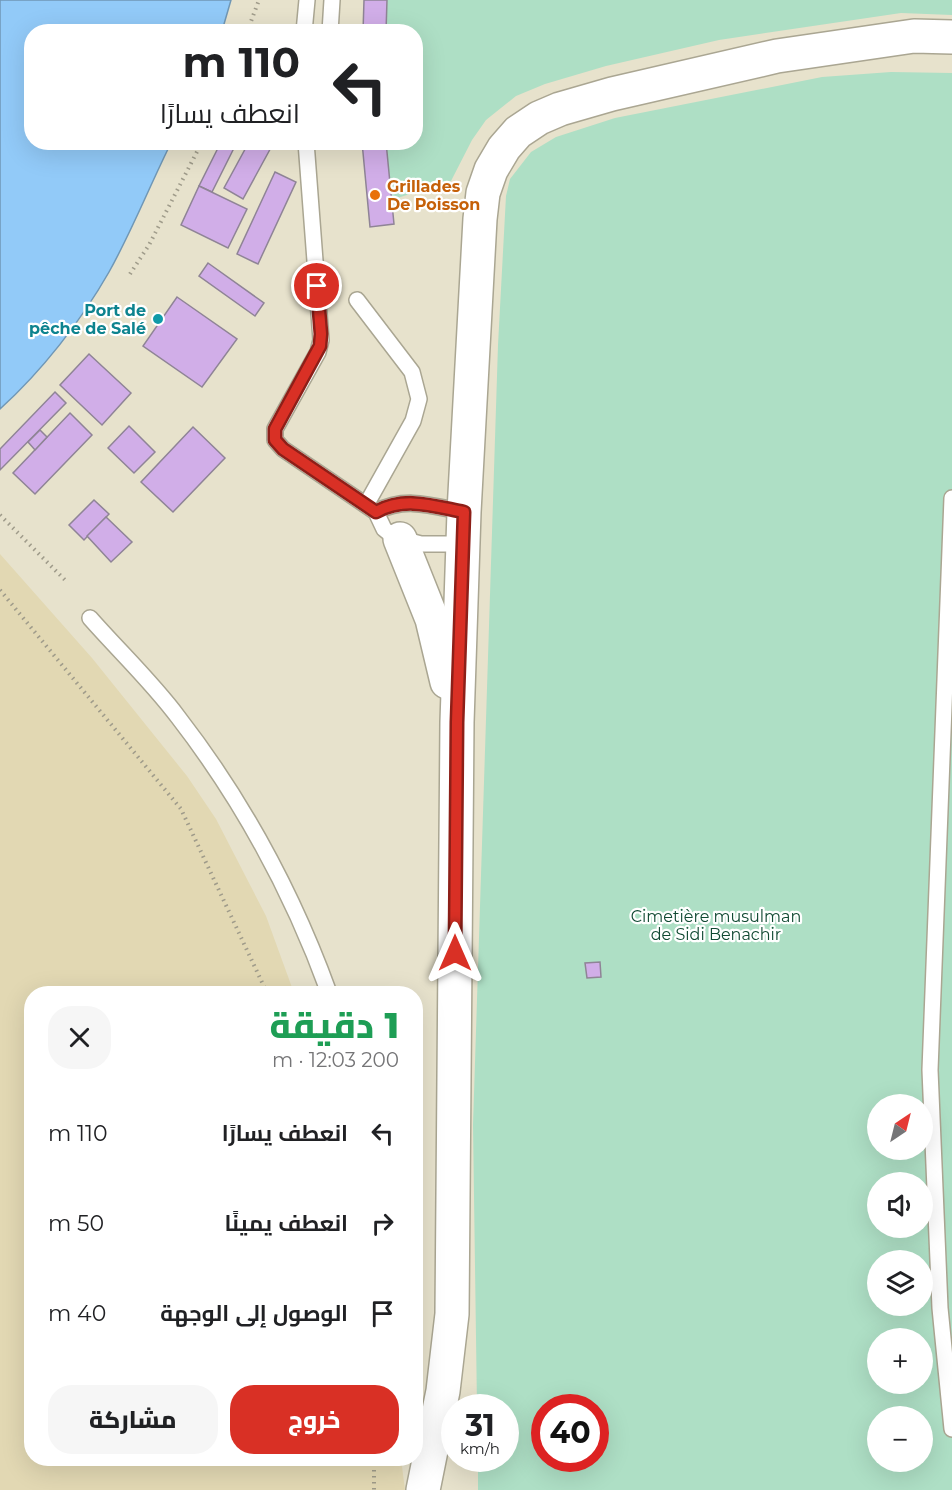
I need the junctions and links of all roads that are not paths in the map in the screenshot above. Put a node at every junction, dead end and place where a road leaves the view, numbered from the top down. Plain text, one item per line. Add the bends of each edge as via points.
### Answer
1 (307, 0) edge
2 (332, 0) edge
3 (305, 24) edge
4 (330, 24) edge
5 (952, 38) edge
6 (892, 41) junction
7 (952, 53) edge
8 (307, 150) edge
9 (357, 300) dead end
10 (952, 498) edge
11 (371, 508) junction
12 (464, 512) junction
13 (400, 539) junction
14 (463, 544) junction
15 (90, 618) dead end
16 (457, 722) junction
17 (326, 986) edge
18 (425, 1422) edge
19 (952, 1429) edge
20 (423, 1490) edge

1 - 3 lane
2 - 4 lane
5 - 6 street via 914,36
6 - 7 street via 914,50
6 - 12 street via 777,56 612,94 539,118 511,140 491,170 483,193
8 - 11 lane via 321,340 274,435 283,449
9 - 11 lane via 412,372 419,399 413,421
10 - 19 lane via 930,1070 940,1308
11 - 12 lane via 411,502
11 - 13 lane via 384,529
12 - 14 street
13 - 14 lane
13 - 16 street via 432,619
14 - 16 street
15 - 17 lane via 178,717 252,826 307,934
16 - 18 street via 452,1314 443,1391
18 - 20 street

